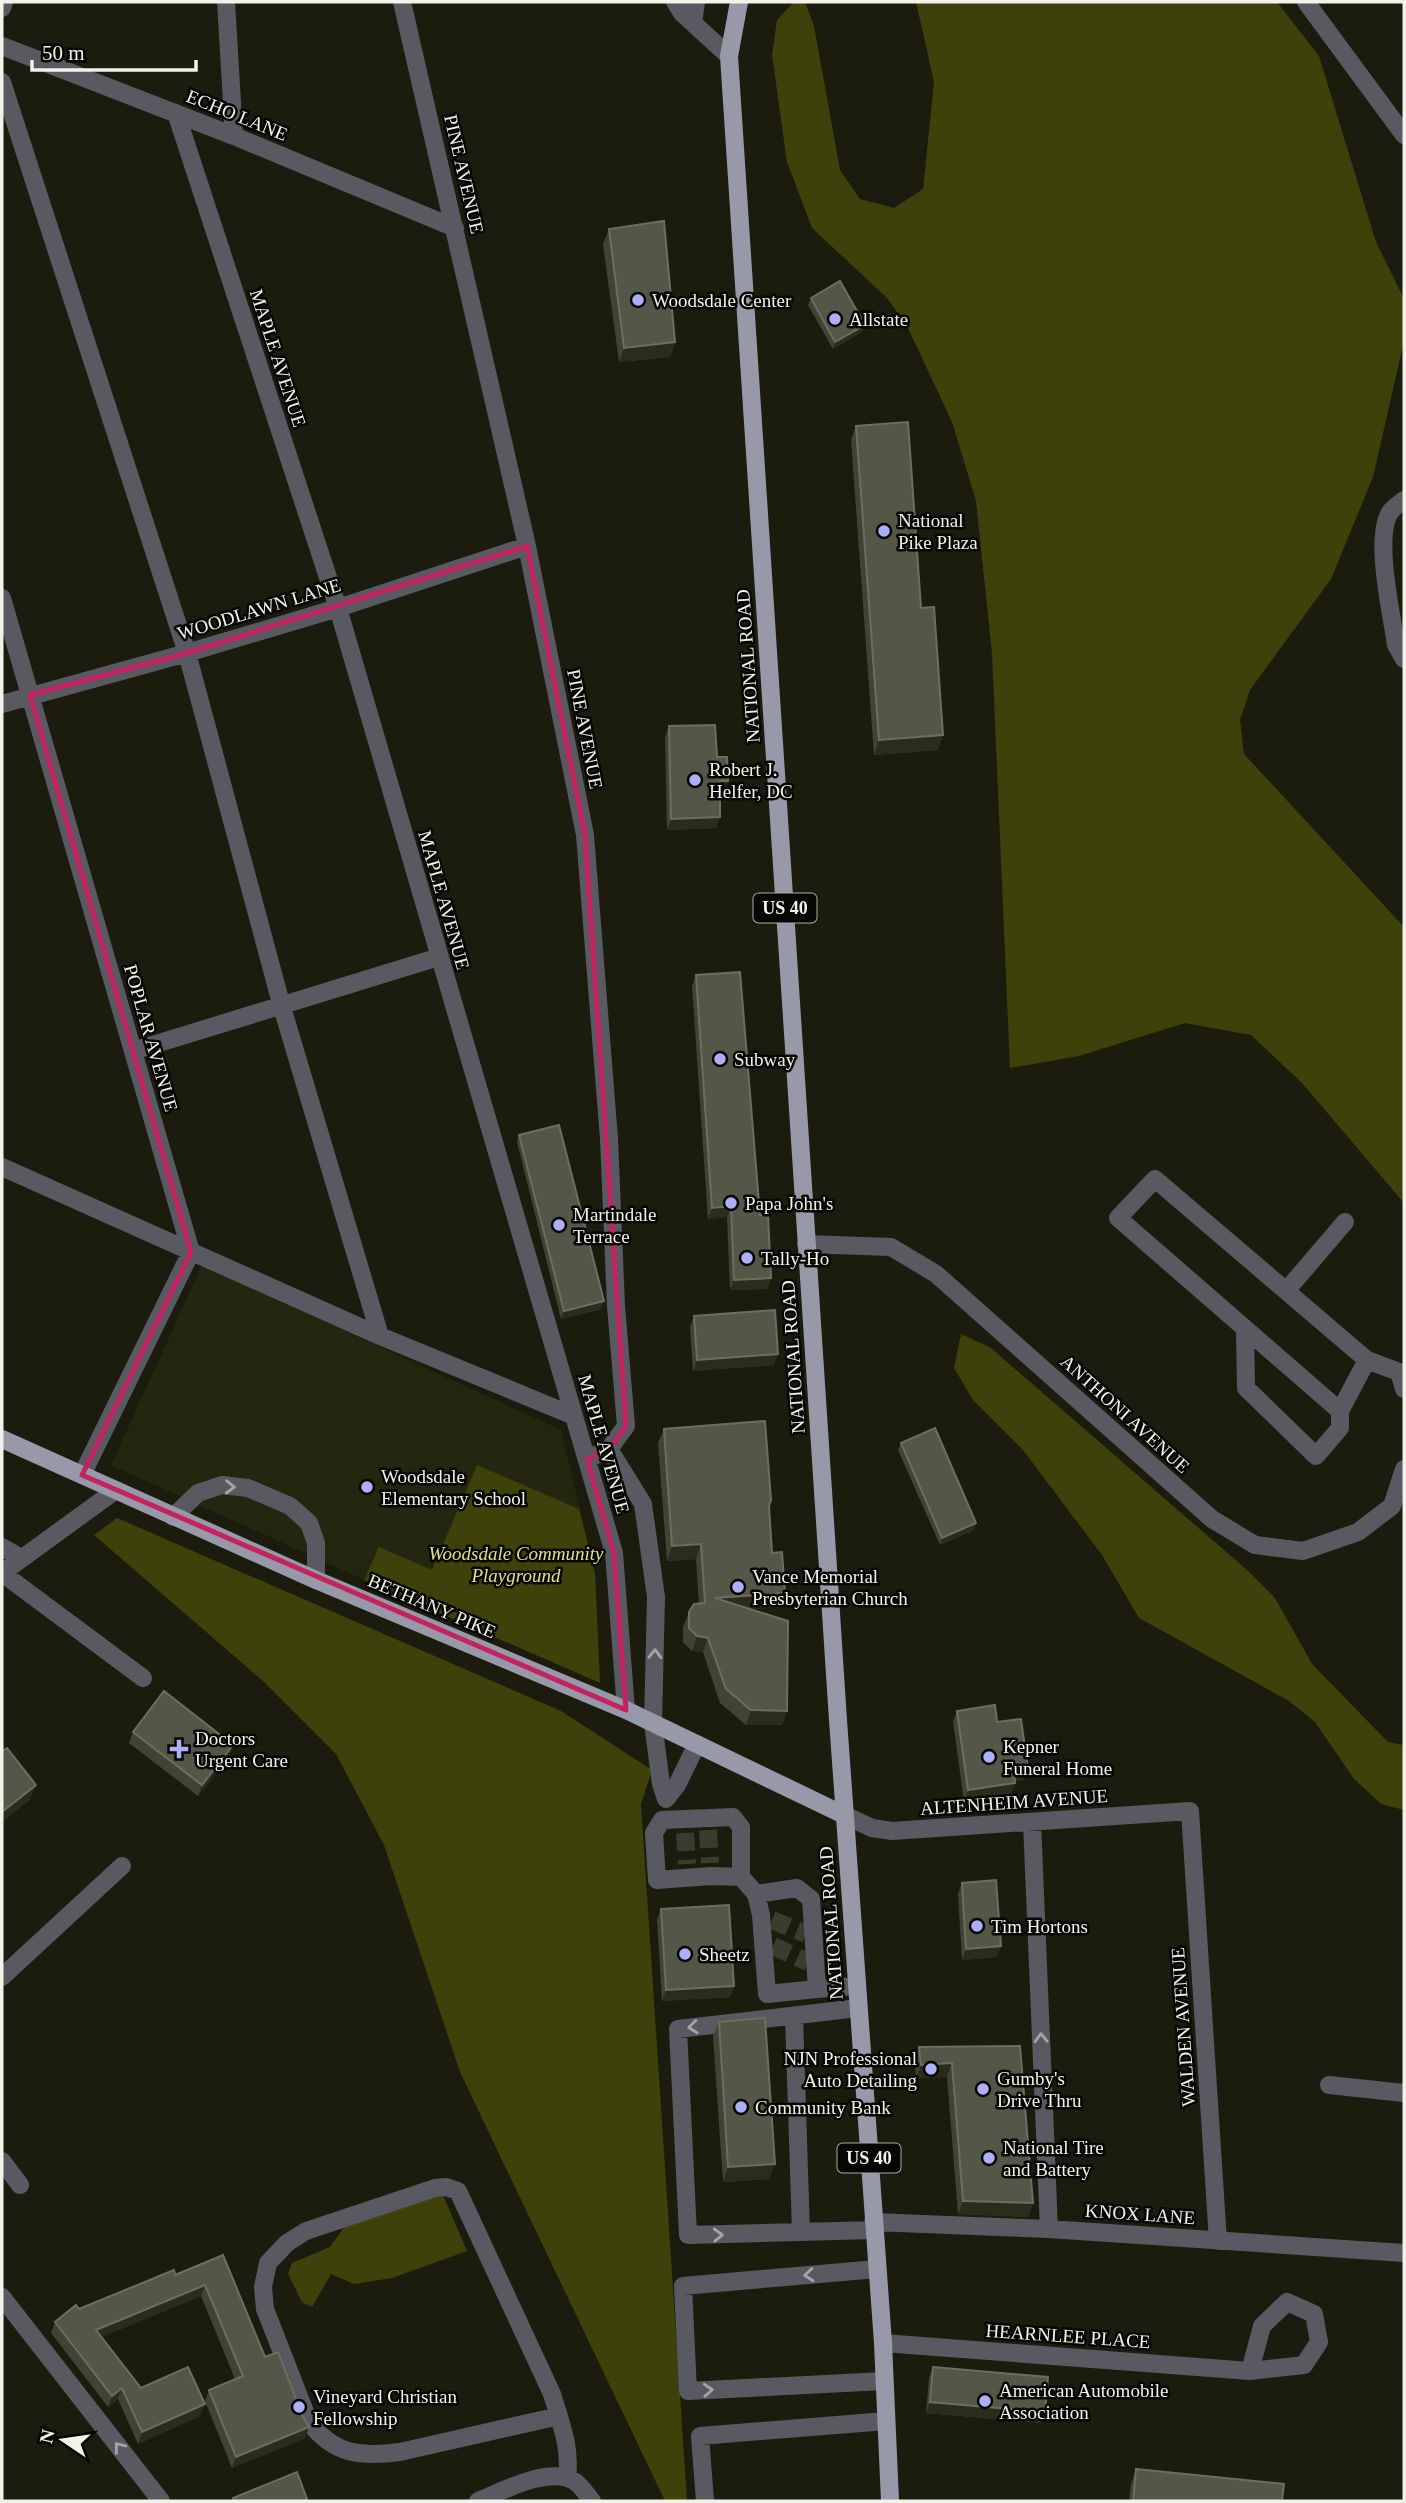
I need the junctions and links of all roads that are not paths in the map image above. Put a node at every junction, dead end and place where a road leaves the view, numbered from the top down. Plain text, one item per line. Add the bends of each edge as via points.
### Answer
1 (5, 2) edge
2 (226, 2) edge
3 (402, 2) edge
4 (675, 2) edge
5 (696, 2) edge
6 (739, 2) edge
7 (1306, 2) edge
8 (2, 8) edge
9 (693, 23) junction
10 (2, 46) edge
11 (729, 56) junction
12 (2, 82) edge
13 (176, 113) junction
14 (1404, 135) edge
15 (234, 136) junction
16 (455, 228) junction
17 (1404, 500) edge
18 (527, 547) junction
19 (2, 598) edge
20 (338, 608) junction
21 (1400, 652) edge
22 (187, 653) junction
23 (30, 695) junction
24 (2, 704) edge
25 (439, 957) junction
26 (282, 1007) junction
27 (133, 1051) junction
28 (2, 1167) edge
29 (1345, 1222) dead end
30 (806, 1244) junction
31 (191, 1252) junction
32 (1286, 1291) junction
33 (1245, 1329) junction
34 (380, 1336) junction
35 (1367, 1360) junction
36 (1404, 1390) edge
37 (1339, 1411) junction
38 (574, 1416) junction
39 (2, 1439) edge
40 (609, 1449) junction
41 (587, 1459) junction
42 (1404, 1469) edge
43 (82, 1475) junction
44 (116, 1490) junction
45 (173, 1517) junction
46 (2, 1547) edge
47 (21, 1558) junction
48 (2, 1573) edge
49 (316, 1580) junction
50 (144, 1678) dead end
51 (626, 1710) junction
52 (653, 1723) junction
53 (697, 1744) junction
54 (666, 1800) junction
55 (1190, 1811) joint
56 (844, 1815) junction
57 (662, 1820) junction
58 (1032, 1822) junction
59 (122, 1866) dead end
60 (741, 1877) junction
61 (755, 1894) junction
62 (2, 1977) edge
63 (857, 1986) junction
64 (817, 1990) junction
65 (858, 2008) junction
66 (794, 2016) junction
67 (1329, 2085) dead end
68 (1404, 2093) edge
69 (2, 2161) edge
70 (20, 2185) dead end
71 (873, 2226) junction
72 (1049, 2229) junction
73 (801, 2232) junction
74 (1218, 2241) junction
75 (1404, 2253) edge
76 (877, 2269) junction
77 (2, 2297) edge
78 (883, 2343) junction
79 (1250, 2371) junction
80 (884, 2381) junction
81 (559, 2416) junction
82 (886, 2421) junction
83 (572, 2480) junction
84 (161, 2501) edge
85 (478, 2501) edge
86 (592, 2501) edge
87 (705, 2501) edge
88 (890, 2501) edge

1 - 8 street
2 - 15 street
3 - 16 street, PINE AVENUE
4 - 9 street
5 - 9 street
6 - 11 main road, NATIONAL ROAD / US 40
7 - 14 street
9 - 11 street
10 - 13 street, ECHO LANE
11 - 30 main road, NATIONAL ROAD / US 40
12 - 22 street
13 - 15 street, ECHO LANE
13 - 20 street, MAPLE AVENUE
15 - 16 street, ECHO LANE
16 - 18 street, PINE AVENUE
17 - 21 street via 1391,511 1383,551
18 - 20 street, WOODLAWN LANE
18 - 40 street, PINE AVENUE via 585,835 626,1426
19 - 23 street, POPLAR AVENUE
20 - 22 street, WOODLAWN LANE
20 - 25 street, MAPLE AVENUE
22 - 23 street, WOODLAWN LANE
22 - 26 street
23 - 24 street, WOODLAWN LANE
23 - 27 street, POPLAR AVENUE
25 - 26 street
25 - 38 street, MAPLE AVENUE
26 - 27 street
26 - 34 street
27 - 31 street, POPLAR AVENUE
28 - 31 street
29 - 32 street
30 - 42 street, ANTHONI AVENUE via 891,1247 936,1274 1212,1519 1255,1545 1303,1551 1358,1532 1392,1506
30 - 56 main road, NATIONAL ROAD / US 40
31 - 34 street
31 - 43 street
32 - 33 street via 1155,1179 1118,1218
32 - 35 street
33 - 37 street
33 - 37 street via 1246,1388 1316,1456 1340,1428
34 - 38 street
35 - 36 street via 1399,1372
35 - 37 street
38 - 41 street, MAPLE AVENUE
39 - 43 main road, BETHANY PIKE
40 - 41 street
52 -> 40 street via 656,1597 643,1504
41 - 51 street, MAPLE AVENUE via 614,1553
43 - 44 main road, BETHANY PIKE
44 - 45 main road, BETHANY PIKE
44 - 47 street
45 - 49 main road, BETHANY PIKE
45 -> 49 street via 198,1493 222,1485 248,1488 290,1506 309,1523 316,1543
46 - 47 street
47 - 48 street
48 - 50 street
49 - 51 main road, BETHANY PIKE
51 - 52 main road, BETHANY PIKE
52 - 53 main road, BETHANY PIKE
52 - 54 street
53 - 54 street
53 - 56 main road, BETHANY PIKE
54 - 57 street
55 - 58 street, ALTENHEIM AVENUE
55 - 74 street, WALDEN AVENUE
56 - 58 street, ALTENHEIM AVENUE via 892,1831
56 - 63 main road, NATIONAL ROAD / US 40
57 - 60 street via 685,1826 733,1817 741,1827
57 - 60 street via 654,1833 657,1880 711,1869
72 -> 58 street
59 - 62 street
60 - 61 street
61 - 64 street via 797,1888 811,1899 809,1936
61 - 64 street via 766,1917 766,1994
63 - 64 street
63 - 65 main road, NATIONAL ROAD / US 40
65 - 66 street
65 - 71 main road, NATIONAL ROAD / US 40
66 - 73 street
66 -> 73 street, KNOX LANE via 678,2029 688,2235
67 - 68 street
69 - 70 street
71 - 72 street, KNOX LANE
71 - 73 street, KNOX LANE
71 - 76 main road, NATIONAL ROAD / US 40
72 - 74 street, KNOX LANE
74 - 75 street, KNOX LANE
76 - 78 main road, NATIONAL ROAD / US 40
76 -> 80 street via 683,2286 688,2391
84 -> 77 street
78 - 79 street, HEARNLEE PLACE
78 - 80 main road, NATIONAL ROAD / US 40
79 - 79 street, HEARNLEE PLACE via 1304,2365 1319,2342 1314,2314 1287,2302 1262,2326
80 - 82 main road, NATIONAL ROAD / US 40
81 - 81 street via 458,2191 435,2188 306,2231 286,2243 268,2263 265,2309 310,2422 335,2446 355,2454 378,2455
81 - 83 street
82 - 87 street via 700,2436
82 - 88 main road, NATIONAL ROAD / US 40
83 - 85 street via 548,2476
83 - 86 street

